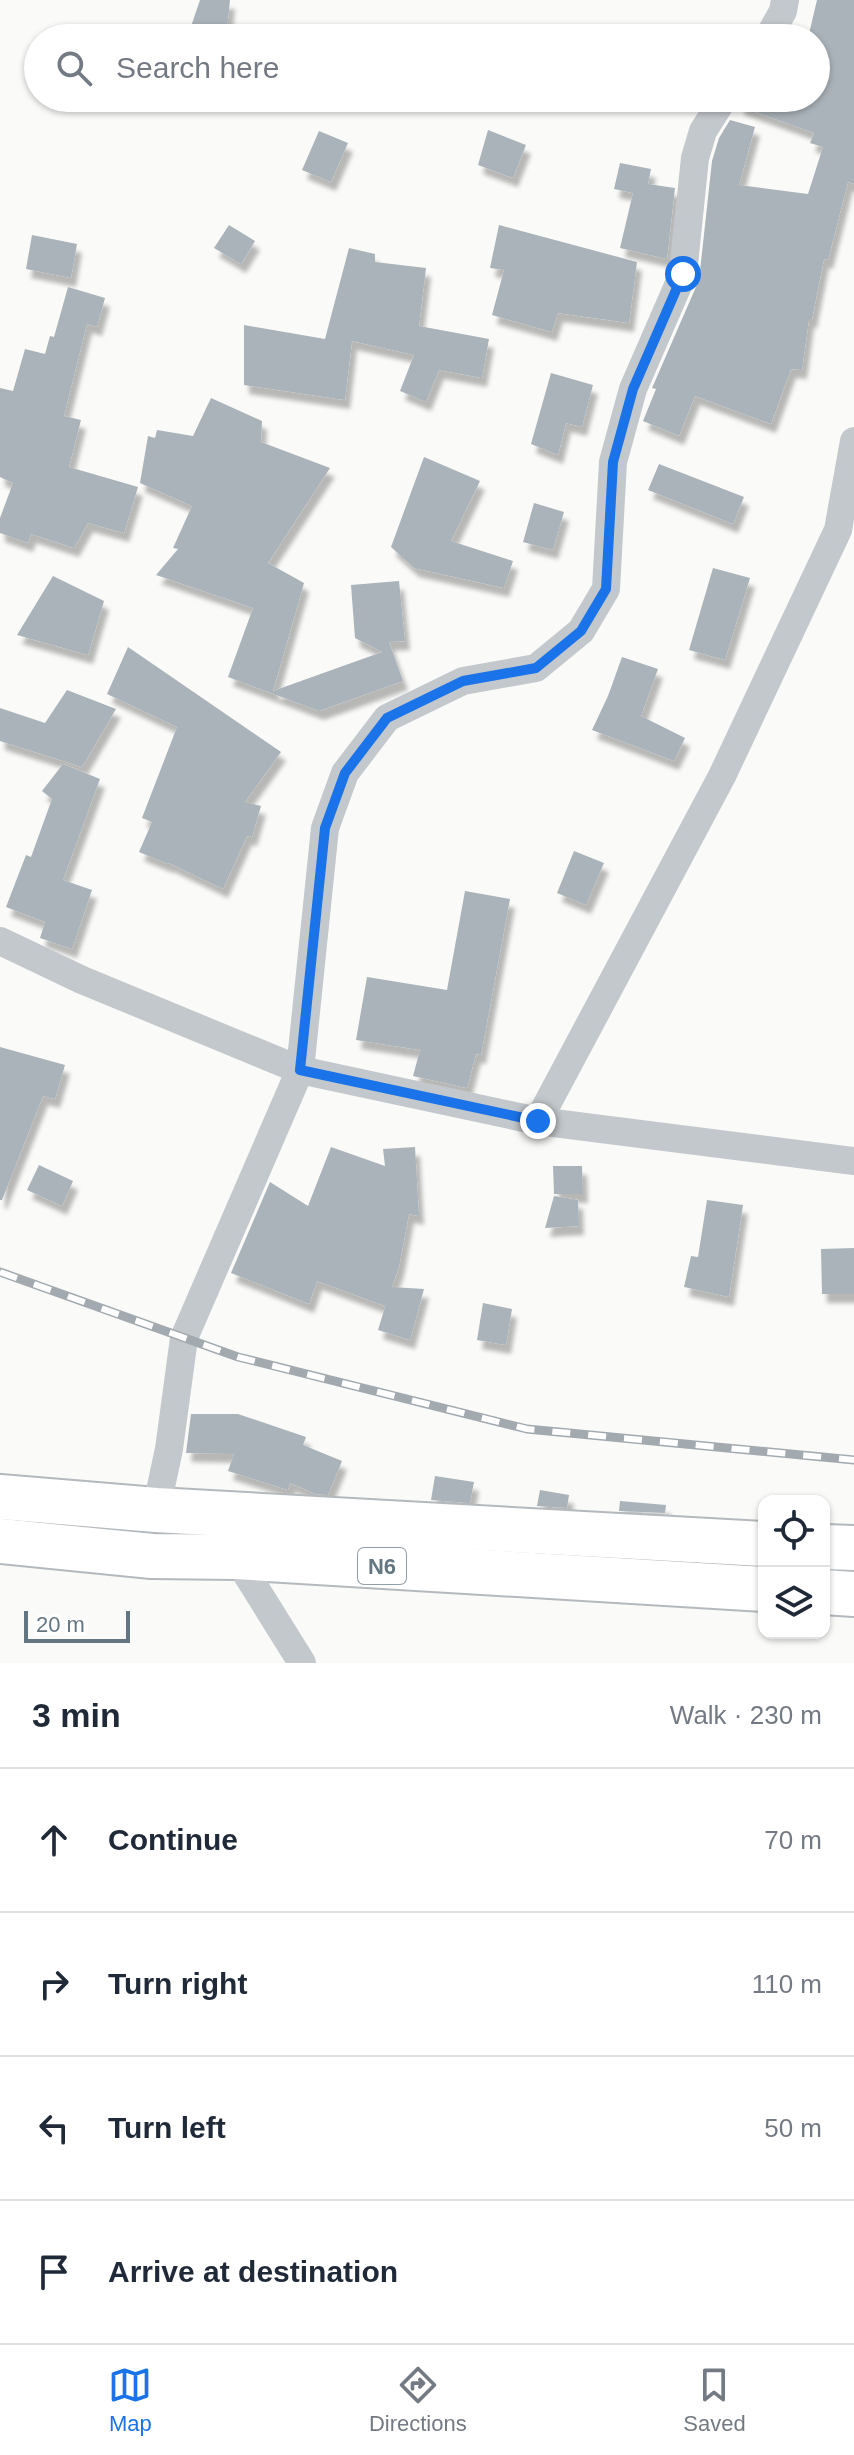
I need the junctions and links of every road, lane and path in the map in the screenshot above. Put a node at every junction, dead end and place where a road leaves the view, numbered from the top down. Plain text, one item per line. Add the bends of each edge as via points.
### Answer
1 (785, 0) edge
2 (776, 24) edge
3 (715, 112) edge
4 (854, 441) edge
5 (0, 941) edge
6 (300, 1070) junction
7 (538, 1121) junction
8 (854, 1161) edge
9 (0, 1497) edge
10 (156, 1510) junction
11 (0, 1541) edge
12 (758, 1544) edge
13 (830, 1547) edge
14 (854, 1548) edge
15 (236, 1557) junction
16 (758, 1589) edge
17 (830, 1592) edge
18 (854, 1594) edge
19 (302, 1663) edge

1 - 2 street
3 - 6 street via 695,158 683,274 633,389 613,462 606,589 581,631 536,668 463,681 387,718 345,773 325,828
4 - 7 street via 838,530 722,776
5 - 6 street
6 - 7 street
6 - 10 street via 184,1338
7 - 8 street
9 - 10 highway, N6
10 - 12 highway, N6
11 - 15 highway, N6 via 152,1556
13 - 14 highway
15 - 16 highway, N6
15 - 19 street
17 - 18 highway

